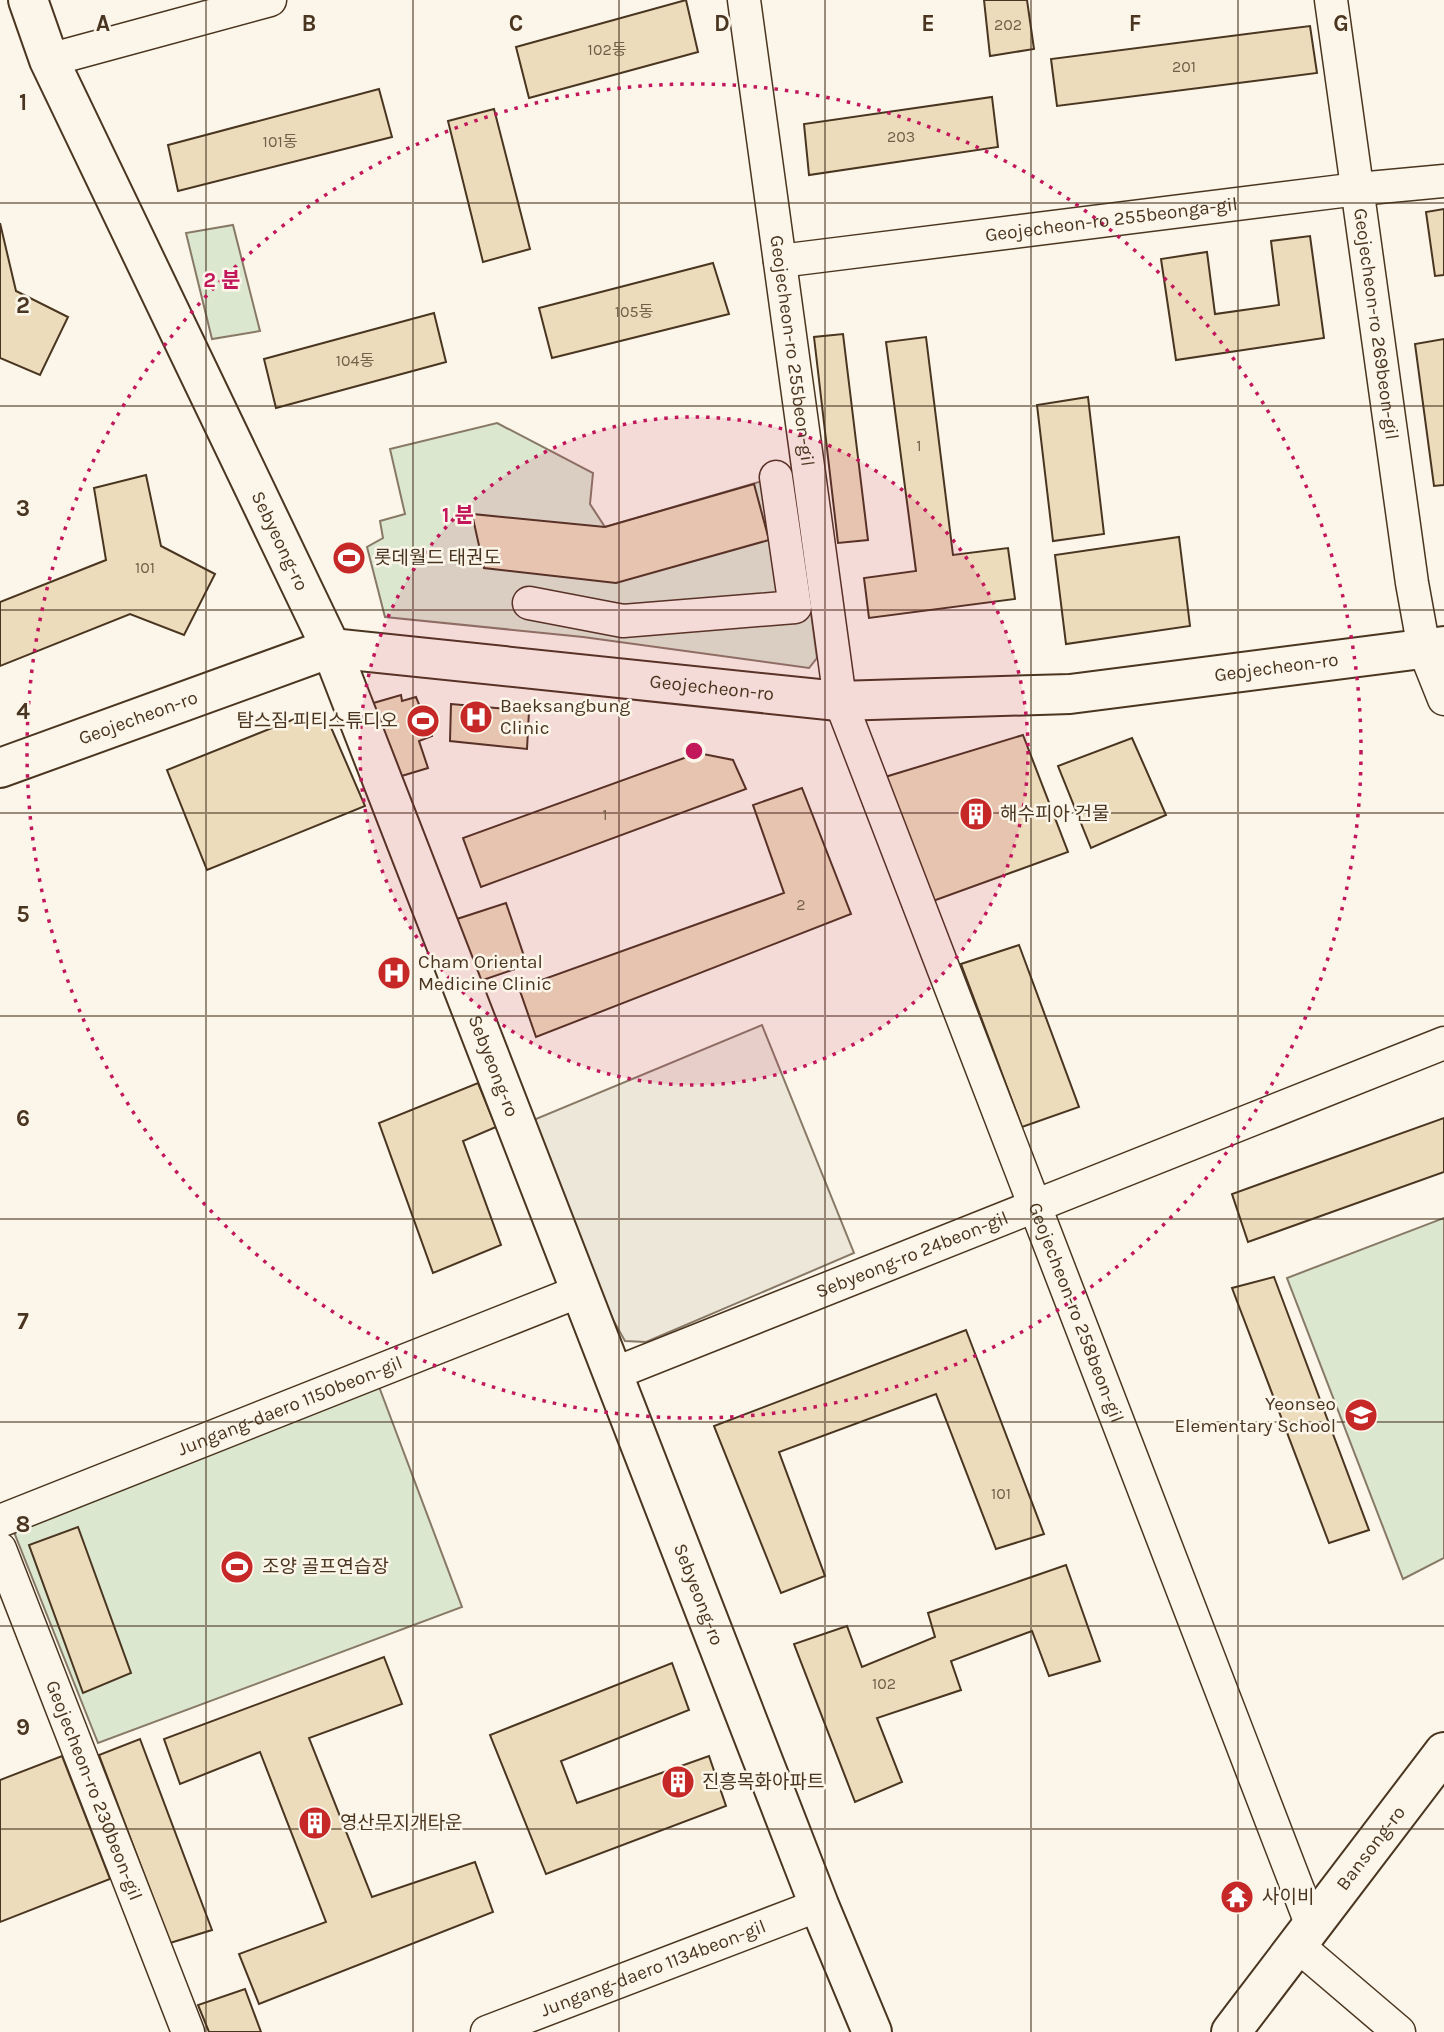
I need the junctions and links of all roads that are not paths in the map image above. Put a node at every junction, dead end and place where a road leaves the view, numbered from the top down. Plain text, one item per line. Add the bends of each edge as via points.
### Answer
1 (28, 0) edge
2 (270, 0) edge
3 (744, 0) edge
4 (1331, 0) edge
5 (49, 60) junction
6 (1444, 181) edge
7 (1358, 189) junction
8 (780, 261) junction
9 (776, 477) dead end
10 (529, 603) dead end
11 (1434, 647) edge
12 (331, 648) junction
13 (1444, 699) edge
14 (840, 701) junction
15 (0, 768) edge
16 (1444, 1043) edge
17 (1035, 1205) junction
18 (580, 1290) junction
19 (613, 1374) junction
20 (0, 1521) edge
21 (0, 1549) edge
22 (1444, 1752) edge
23 (819, 1905) junction
24 (1304, 1936) junction
25 (188, 2032) edge
26 (488, 2032) edge
27 (872, 2032) edge
28 (1231, 2032) edge
29 (1399, 2032) edge

1 - 5 main road, Sebyeong-ro
2 - 5 street
3 - 8 street, Geojecheon-ro 255beon-gil
4 - 7 street, Geojecheon-ro 269beon-gil
5 - 12 main road, Sebyeong-ro
6 - 7 street, Geojecheon-ro 255beonga-gil
7 - 8 street, Geojecheon-ro 255beonga-gil
7 - 11 street, Geojecheon-ro 269beon-gil via 1412,583
8 - 14 street, Geojecheon-ro 255beon-gil
9 - 10 street via 795,607 623,621
11 - 13 street, Geojecheon-ro 269beon-gil
11 - 14 main road, Geojecheon-ro via 1070,694
12 - 14 main road, Geojecheon-ro
12 - 15 main road, Geojecheon-ro
12 - 18 main road, Sebyeong-ro
14 - 17 street, Geojecheon-ro 258beon-gil
16 - 17 street, Sebyeong-ro 24beon-gil
17 - 19 street, Sebyeong-ro 24beon-gil
17 - 24 street, Geojecheon-ro 258beon-gil
18 - 19 main road, Sebyeong-ro
18 - 20 street, Jungang-daero 1150beon-gil
19 - 23 main road, Sebyeong-ro
21 - 25 street, Geojecheon-ro 230beon-gil
22 - 24 main road, Bansong-ro
23 - 26 street, Jungang-daero 1134beon-gil
23 - 27 main road, Sebyeong-ro
24 - 28 main road, Bansong-ro
24 - 29 street

